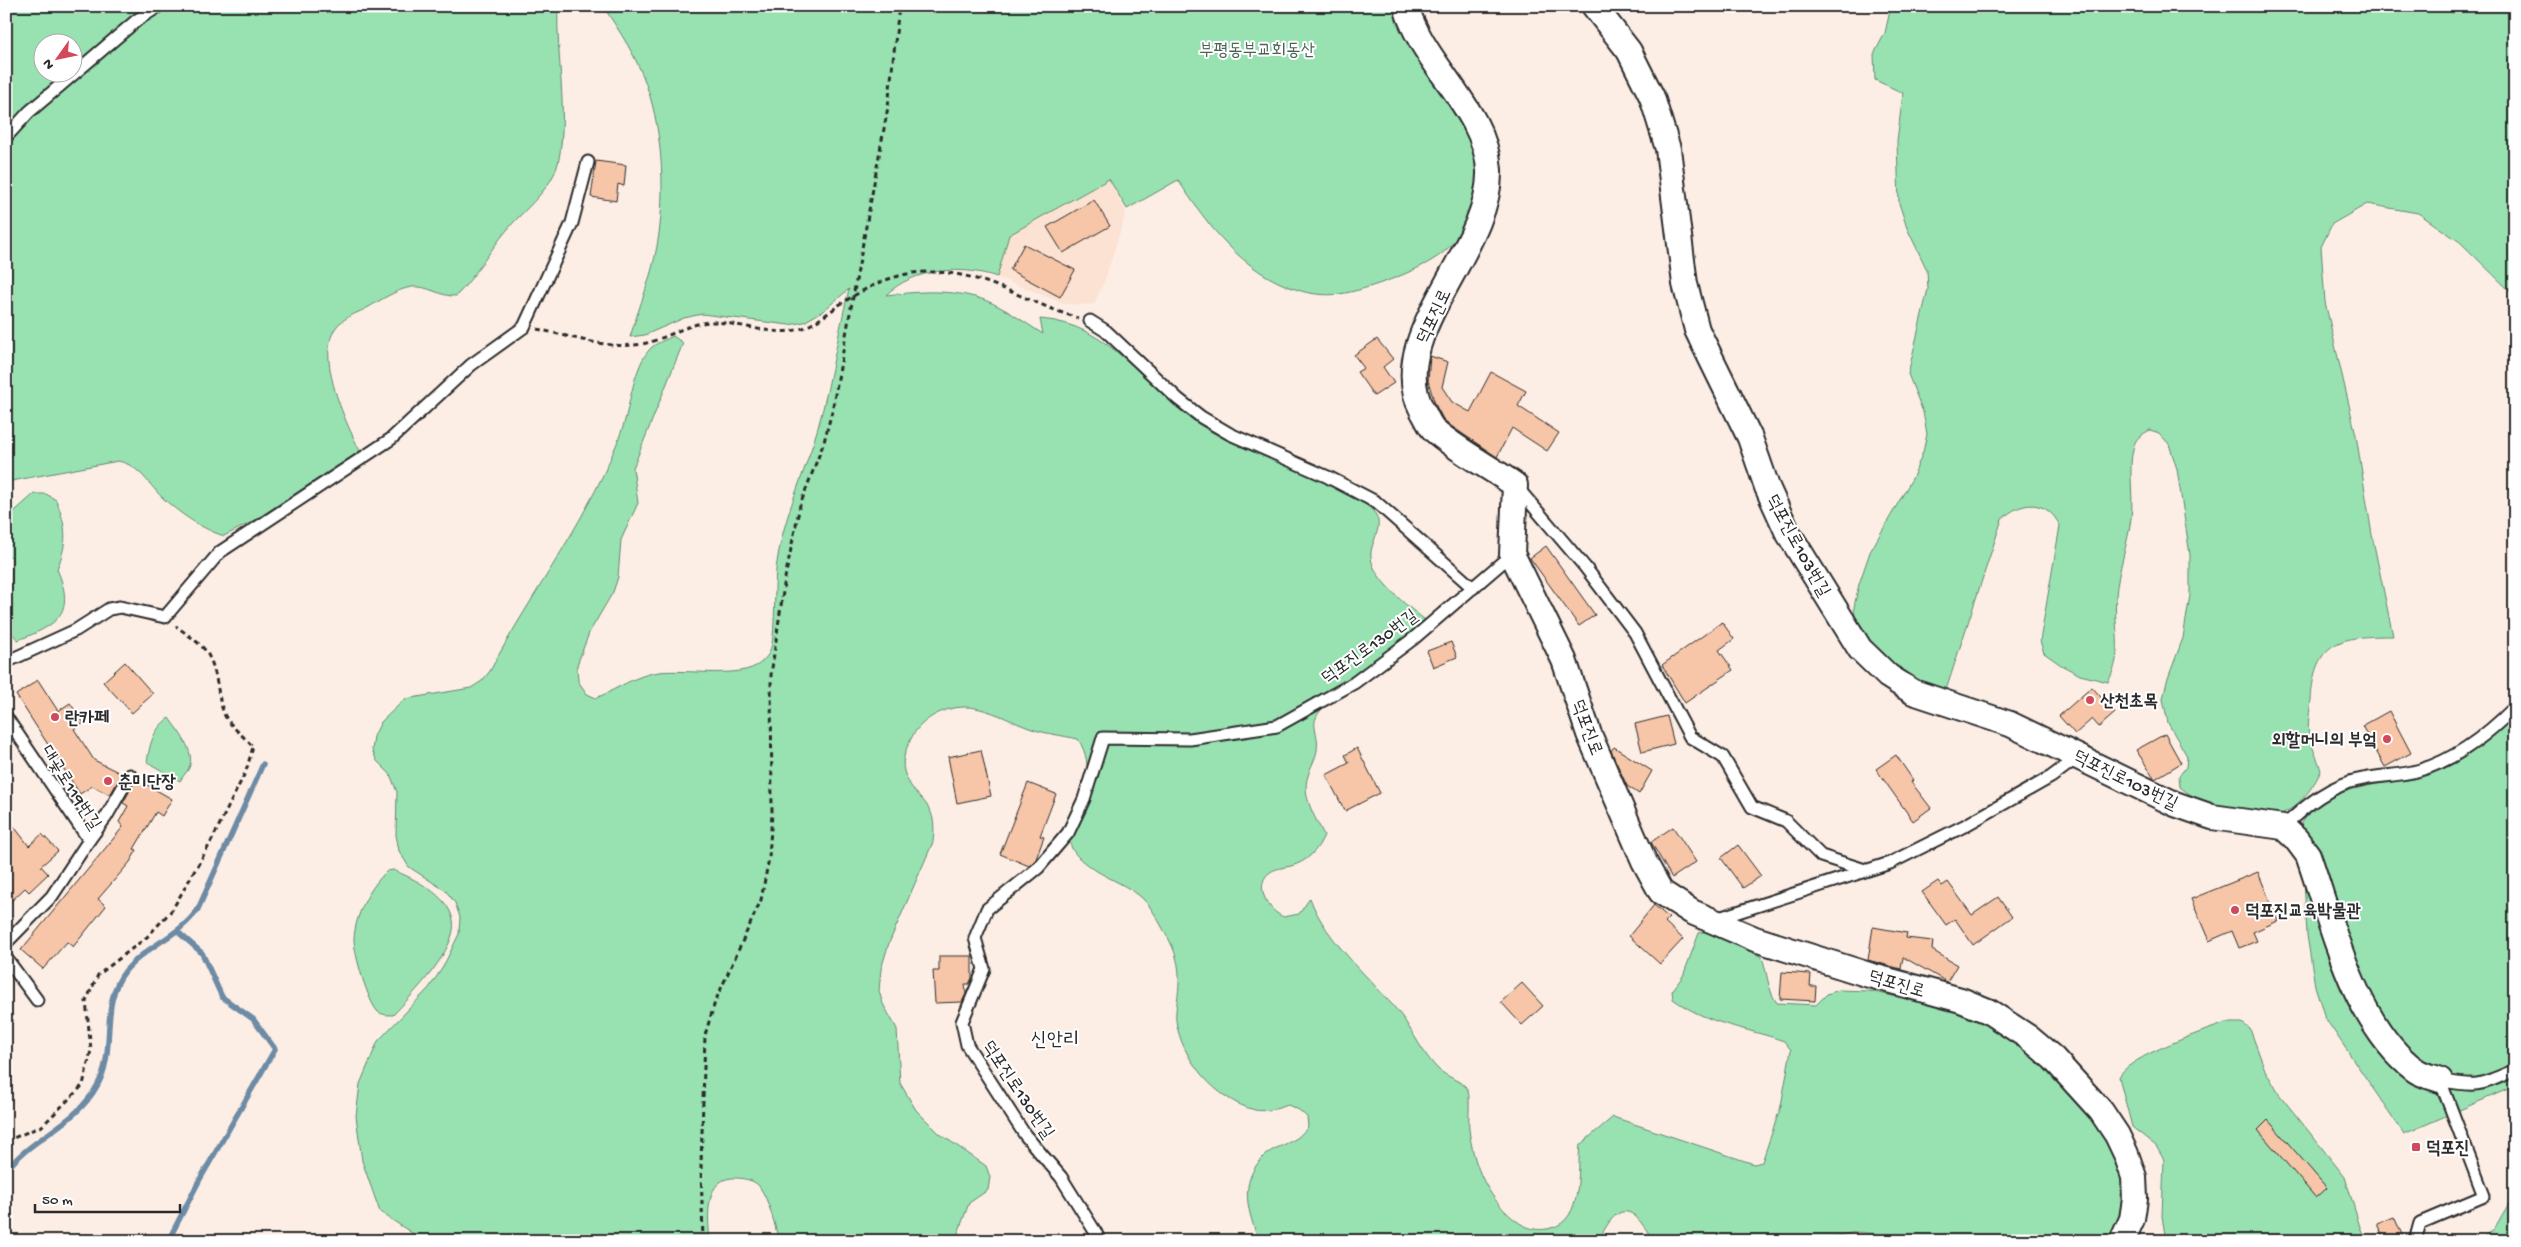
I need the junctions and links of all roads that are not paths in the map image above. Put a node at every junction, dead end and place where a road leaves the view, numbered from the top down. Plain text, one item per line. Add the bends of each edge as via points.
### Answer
1 (159, 6) edge
2 (1406, 6) edge
3 (1594, 6) edge
4 (6, 137) edge
5 (588, 162) dead end
6 (1090, 321) road end
7 (1515, 485) junction
8 (1512, 554) junction
9 (1473, 588) junction
10 (6, 662) edge
11 (2515, 707) edge
12 (6, 717) edge
13 (2079, 756) junction
14 (130, 775) dead end
15 (2283, 827) junction
16 (89, 840) junction
17 (1865, 870) junction
18 (1714, 920) junction
19 (6, 943) edge
20 (6, 958) edge
21 (37, 1000) dead end
22 (2515, 1070) edge
23 (2440, 1080) junction
24 (1099, 1241) edge
25 (2122, 1241) edge
26 (2415, 1241) edge

1 - 4 lane via 137,20 29,112
2 - 7 street, 덕포진로 via 1422,44 1475,124 1485,148 1488,170 1486,194 1469,244 1418,342 1413,377 1416,398 1432,429
3 - 13 street, 덕포진로103번길 via 1629,51 1652,98 1668,149 1685,284 1697,330 1750,438 1787,531 1860,649 1888,676 1913,692 2010,724
5 - 10 lane via 572,223 524,326 471,365 392,439 220,552 165,617 120,607 109,608 76,630
6 - 9 lane via 1106,331 1178,399 1201,416 1230,434 1376,502
7 - 8 street, 덕포진로
7 - 17 lane via 1586,566 1635,633 1690,737 1724,757 1752,807 1786,821 1821,856
8 - 9 lane, 덕포진로130번길
8 - 18 street, 덕포진로 via 1564,660 1589,734 1644,860 1662,892 1692,912
9 - 24 lane, 덕포진로130번길 via 1354,683 1277,726 1190,739 1103,738 1084,799 1068,833 1038,868 987,909 975,938 984,969 962,1022 967,1045 1025,1135 1061,1177
11 - 15 lane via 2445,760 2421,770 2361,779 2338,786 2315,800
12 - 16 lane, 대곶로119번길
13 - 15 street, 덕포진로103번길 via 2174,804 2212,817
13 - 17 lane via 2051,776 1964,826 1890,863
14 - 16 lane
15 - 23 street via 2308,854 2362,1002 2398,1054 2417,1071
16 - 19 lane, 대곶로119번길 via 52,896
17 - 18 lane
18 - 25 street, 덕포진로 via 1755,939 1961,1000 1988,1011 2028,1037 2080,1085 2123,1147 2134,1177 2135,1198 2132,1219
20 - 21 lane
22 - 23 lane via 2480,1085
23 - 26 lane via 2484,1196 2420,1222

